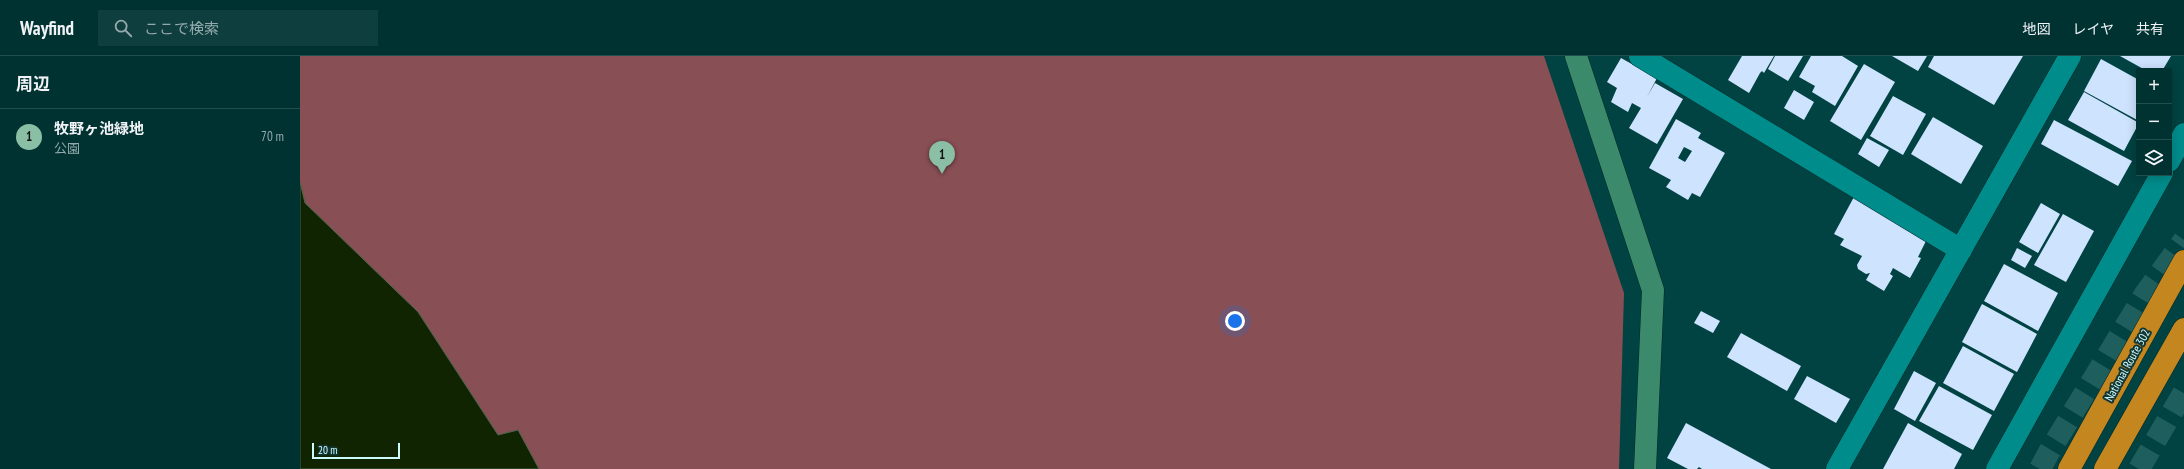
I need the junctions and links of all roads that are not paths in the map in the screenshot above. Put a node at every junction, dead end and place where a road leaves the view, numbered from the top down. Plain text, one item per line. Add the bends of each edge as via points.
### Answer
1 (1576, 56) edge
2 (1640, 56) edge
3 (2070, 56) edge
4 (2184, 134) edge
5 (2172, 156) edge
6 (2160, 176) edge
7 (1961, 250) junction
8 (2184, 261) edge
9 (2184, 329) edge
10 (1645, 469) edge
11 (1837, 469) edge
12 (1997, 469) edge
13 (2069, 469) edge
14 (2105, 469) edge

1 - 10 street via 1653,290
2 - 7 street
3 - 7 street
4 - 5 street
6 - 12 street
7 - 11 street
8 - 13 highway, National Route 302
9 - 14 highway

